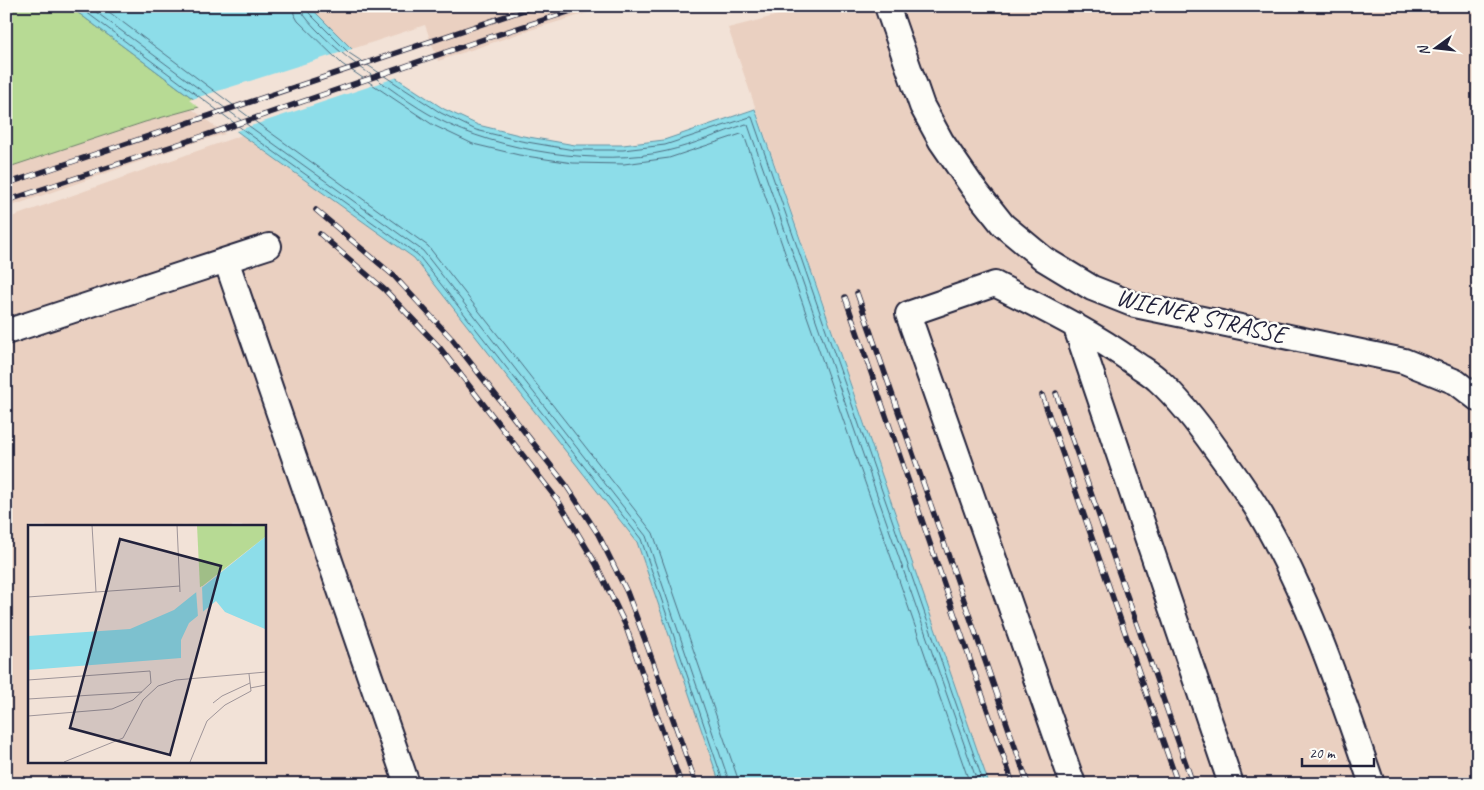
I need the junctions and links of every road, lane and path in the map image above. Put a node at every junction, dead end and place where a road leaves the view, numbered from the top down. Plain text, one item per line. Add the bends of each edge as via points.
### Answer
1 (887, 6) edge
2 (270, 246) dead end
3 (226, 260) junction
4 (1075, 325) junction
5 (6, 332) edge
6 (1478, 399) edge
7 (406, 781) edge
8 (1073, 784) edge
9 (1231, 784) edge
10 (1372, 784) edge

1 - 6 street, WIENER STRASSE via 922,106 941,141 1003,226 1044,259 1092,288 1135,305 1404,361 1456,382
2 - 3 street
3 - 5 street
3 - 7 street
4 - 8 street via 995,284 908,314
4 - 9 street
4 - 10 street via 1158,380 1197,423 1240,483 1270,532 1300,594

